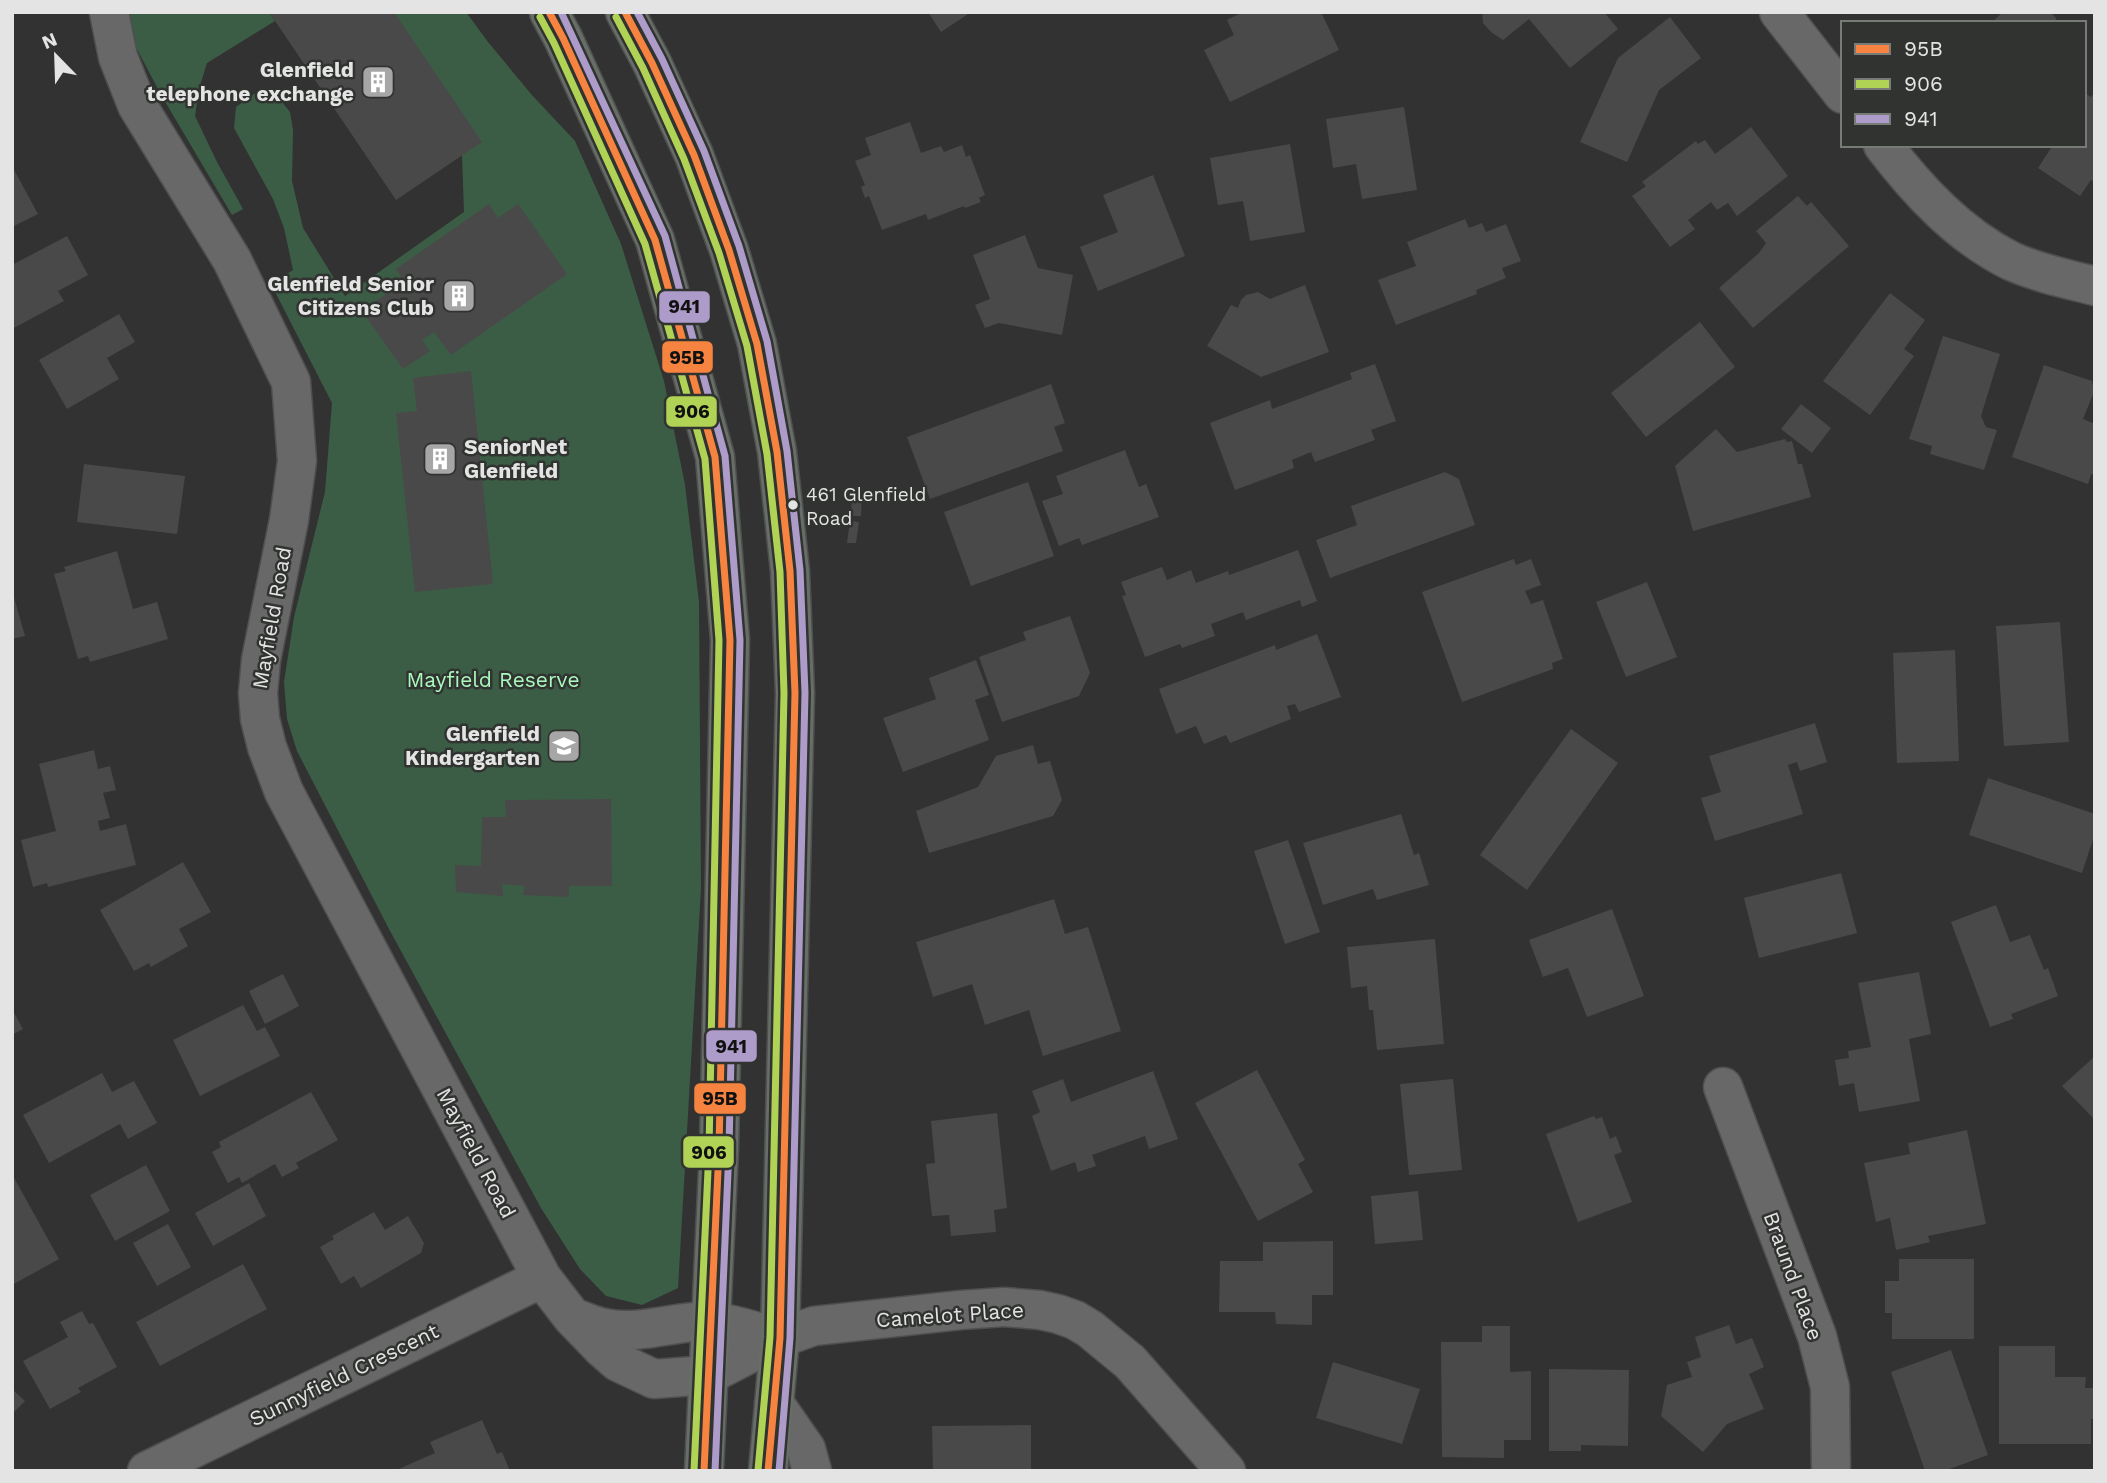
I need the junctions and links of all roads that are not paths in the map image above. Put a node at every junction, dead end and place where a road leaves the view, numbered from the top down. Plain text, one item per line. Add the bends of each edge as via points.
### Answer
1 (109, 12) edge
2 (549, 12) edge
3 (625, 12) edge
4 (1779, 12) edge
5 (1841, 91) edge
6 (1885, 147) edge
7 (2095, 286) edge
8 (1723, 1087) dead end
9 (542, 1278) junction
10 (572, 1317) junction
11 (710, 1321) junction
12 (780, 1338) junction
13 (708, 1375) junction
14 (774, 1403) junction
15 (147, 1471) edge
16 (704, 1471) edge
17 (768, 1471) edge
18 (812, 1471) edge
19 (1226, 1471) edge
20 (1831, 1471) edge

1 - 9 street, Mayfield Road via 118,57 137,105 232,260 291,382 297,461 258,693 274,770
2 - 11 main road via 655,240 715,457 730,640 719,1149
3 - 12 main road via 694,155 729,250 757,344 778,452 790,572 794,694
4 - 5 street
6 - 7 street via 1946,216 1990,249 2037,271
8 - 20 street, Braund Place via 1816,1336 1830,1387
9 - 10 street, Mayfield Road
9 - 15 street, Sunnyfield Crescent
10 - 11 street via 621,1330
10 - 13 street, Mayfield Road via 618,1362 654,1379
11 - 12 street
11 - 13 main road
12 - 13 street, Camelot Place
12 - 14 main road
12 - 19 street, Camelot Place via 814,1326 961,1310 1004,1307 1058,1314 1090,1329 1130,1362
13 - 16 main road
14 - 17 main road
14 - 18 street via 806,1449

